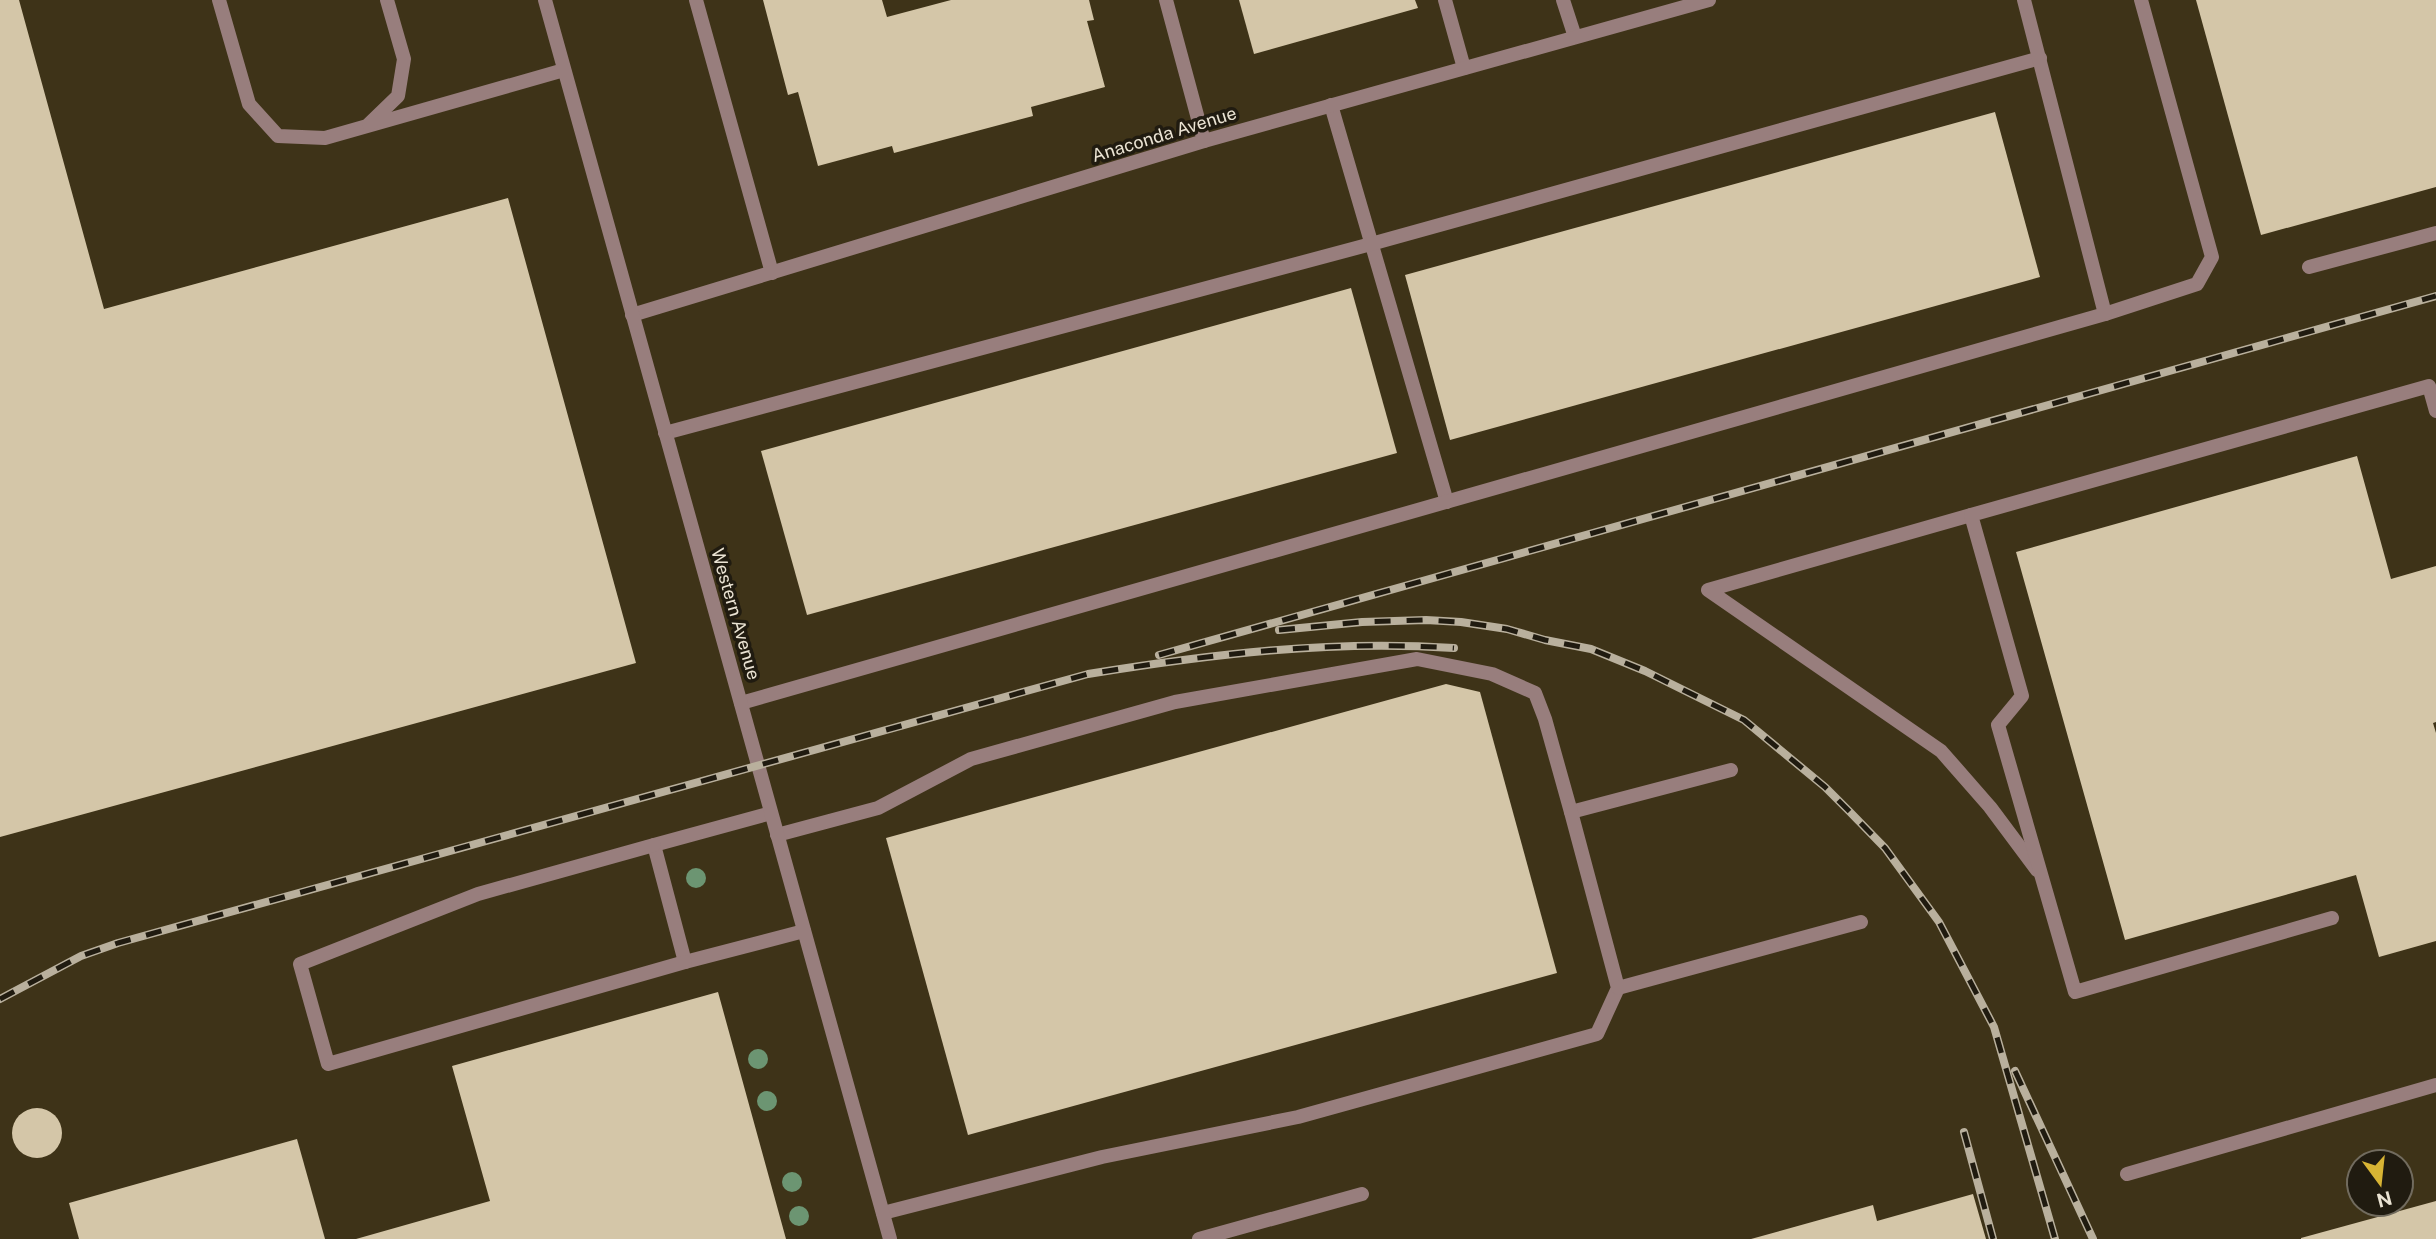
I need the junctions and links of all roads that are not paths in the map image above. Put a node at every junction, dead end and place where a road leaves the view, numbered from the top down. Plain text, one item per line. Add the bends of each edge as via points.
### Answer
1 (219, 0) edge
2 (387, 0) edge
3 (545, 0) edge
4 (696, 0) edge
5 (1166, 0) edge
6 (1446, 0) edge
7 (1563, 0) edge
8 (1709, 0) edge
9 (2024, 0) edge
10 (2141, 0) edge
11 (1575, 37) junction
12 (2040, 58) junction
13 (1464, 68) junction
14 (565, 70) junction
15 (1331, 105) junction
16 (365, 127) junction
17 (1204, 141) junction
18 (2436, 233) edge
19 (1371, 244) junction
20 (2309, 267) dead end
21 (772, 273) junction
22 (2105, 314) junction
23 (632, 315) junction
24 (2436, 411) edge
25 (666, 433) junction
26 (1447, 502) junction
27 (1971, 516) junction
28 (741, 703) junction
29 (1731, 770) dead end
30 (1572, 812) junction
31 (771, 813) junction
32 (777, 835) junction
33 (653, 845) junction
34 (2042, 877) junction
35 (2332, 918) dead end
36 (1861, 922) dead end
37 (804, 931) junction
38 (685, 962) junction
39 (1618, 988) junction
40 (2436, 1085) edge
41 (2127, 1174) dead end
42 (1362, 1194) dead end
43 (883, 1213) junction
44 (1242, 1233) edge
45 (890, 1239) edge
46 (1199, 1239) edge

1 - 16 street via 249,104 278,136 325,138
2 - 16 street via 404,59 398,96
3 - 14 street, Western Avenue
4 - 21 street
5 - 17 street
6 - 13 street
7 - 11 street
8 - 11 street, Anaconda Avenue
9 - 12 street
10 - 22 street via 2212,257 2197,284
11 - 13 street, Anaconda Avenue
12 - 19 street
12 - 22 street
13 - 15 street, Anaconda Avenue
14 - 16 street
14 - 23 street, Western Avenue
15 - 17 street, Anaconda Avenue
15 - 19 street
17 - 21 street, Anaconda Avenue
18 - 20 street
19 - 25 street
19 - 26 street
21 - 23 street, Anaconda Avenue
22 - 26 street
23 - 25 street, Western Avenue
24 - 27 street via 2429,386
25 - 28 street, Western Avenue
26 - 28 street
27 - 34 street via 2022,696 1998,724
27 - 34 street via 1708,590 1941,751
28 - 31 street, Western Avenue
29 - 30 street
30 - 32 street via 1535,693 1492,674 1417,659 1175,702 971,759 878,808
30 - 39 street
31 - 32 street, Western Avenue
31 - 33 street
32 - 37 street, Western Avenue
33 - 38 street
33 - 38 street via 478,894 300,964 328,1064
34 - 35 street via 2075,992
36 - 39 street
37 - 38 street
37 - 43 street, Western Avenue
39 - 43 street via 1597,1034 1298,1117 1102,1157
40 - 41 street
42 - 44 street
43 - 45 street, Western Avenue
44 - 46 street

